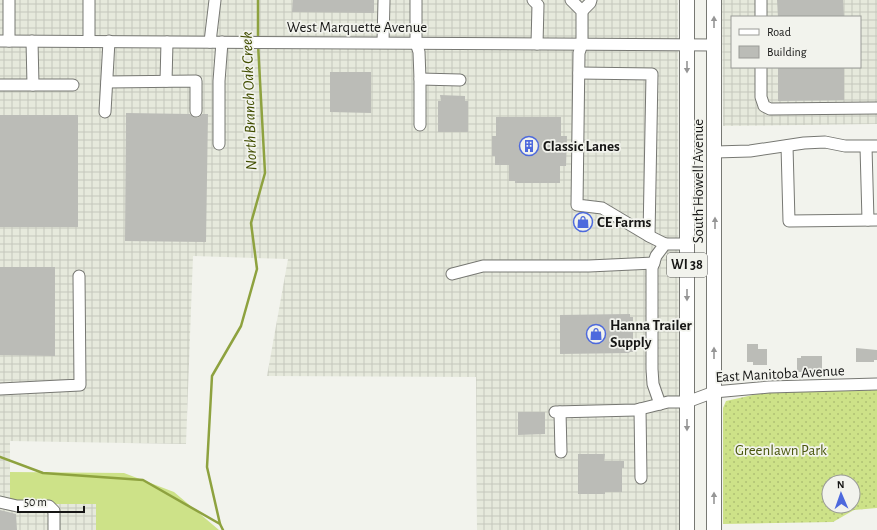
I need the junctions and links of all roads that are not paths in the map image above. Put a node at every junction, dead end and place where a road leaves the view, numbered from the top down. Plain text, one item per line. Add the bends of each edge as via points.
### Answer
1 (9, 0) edge
2 (89, 0) edge
3 (215, 0) edge
4 (384, 0) edge
5 (416, 0) edge
6 (533, 0) edge
7 (571, 0) edge
8 (591, 0) edge
9 (687, 0) edge
10 (714, 0) edge
11 (761, 0) edge
12 (582, 11) junction
13 (761, 16) edge
14 (4, 41) edge
15 (32, 41) junction
16 (89, 41) junction
17 (109, 41) junction
18 (167, 42) junction
19 (210, 42) junction
20 (222, 42) junction
21 (383, 42) junction
22 (416, 43) junction
23 (537, 44) junction
24 (582, 44) junction
25 (686, 44) junction
26 (714, 45) junction
27 (761, 68) edge
28 (579, 73) junction
29 (420, 79) junction
30 (460, 80) dead end
31 (166, 81) junction
32 (107, 82) junction
33 (32, 84) junction
34 (0, 85) edge
35 (73, 85) dead end
36 (877, 108) edge
37 (196, 111) dead end
38 (105, 112) dead end
39 (420, 125) dead end
40 (219, 144) dead end
41 (787, 146) junction
42 (871, 147) edge
43 (715, 152) junction
44 (873, 220) edge
45 (649, 236) junction
46 (665, 244) junction
47 (687, 244) junction
48 (654, 263) junction
49 (452, 274) dead end
50 (79, 276) dead end
51 (877, 384) edge
52 (0, 389) edge
53 (714, 392) junction
54 (687, 402) junction
55 (660, 404) junction
56 (640, 409) junction
57 (561, 452) dead end
58 (641, 478) dead end
59 (0, 502) edge
60 (54, 530) edge
61 (687, 530) edge
62 (714, 530) edge

1 - 14 street
2 - 16 street
3 - 19 street
4 - 21 street
5 - 22 street
6 - 23 street via 538,5
7 - 12 street
8 - 12 street
9 - 25 main road, South Howell Avenue / WI 38
26 -> 10 main road, South Howell Avenue / WI 38
11 - 13 street
12 - 24 street
14 - 15 street, West Marquette Avenue
15 - 16 street, West Marquette Avenue
15 - 33 street
16 - 17 street, West Marquette Avenue
17 - 18 street, West Marquette Avenue
17 - 32 street
18 - 19 street, West Marquette Avenue
18 - 31 street
19 - 20 street, West Marquette Avenue
20 - 21 street, West Marquette Avenue
20 - 40 street
21 - 22 street, West Marquette Avenue
22 - 23 street, West Marquette Avenue
22 - 29 street
23 - 24 street, West Marquette Avenue
24 - 25 street, West Marquette Avenue
24 - 28 street
25 - 26 street, West Marquette Avenue
25 -> 47 main road, South Howell Avenue / WI 38
26 - 43 main road, South Howell Avenue / WI 38
27 - 36 street via 761,97 764,106 770,109
28 - 45 street via 577,205 602,208
28 - 45 street via 652,74
29 - 30 street
29 - 39 street
31 - 32 street
31 - 37 street via 196,82
32 - 38 street
33 - 34 street
33 - 35 street
41 - 42 street via 825,142
41 - 43 street
41 - 44 street via 789,221
42 - 44 street
53 -> 43 main road, South Howell Avenue / WI 38
45 - 46 street
46 - 47 street
46 - 48 street
47 -> 54 main road, South Howell Avenue / WI 38
48 - 49 street via 483,266
48 - 55 street via 652,369 653,384
50 - 52 street via 80,385
51 - 53 street, East Manitoba Avenue via 769,387
53 - 54 street, East Manitoba Avenue
62 -> 53 main road, South Howell Avenue / WI 38
54 - 55 street, East Manitoba Avenue
54 -> 61 main road, South Howell Avenue / WI 38
55 - 56 street, East Manitoba Avenue
56 - 57 street, East Manitoba Avenue via 558,412
56 - 58 street
59 - 60 street via 17,506 49,506 54,511

